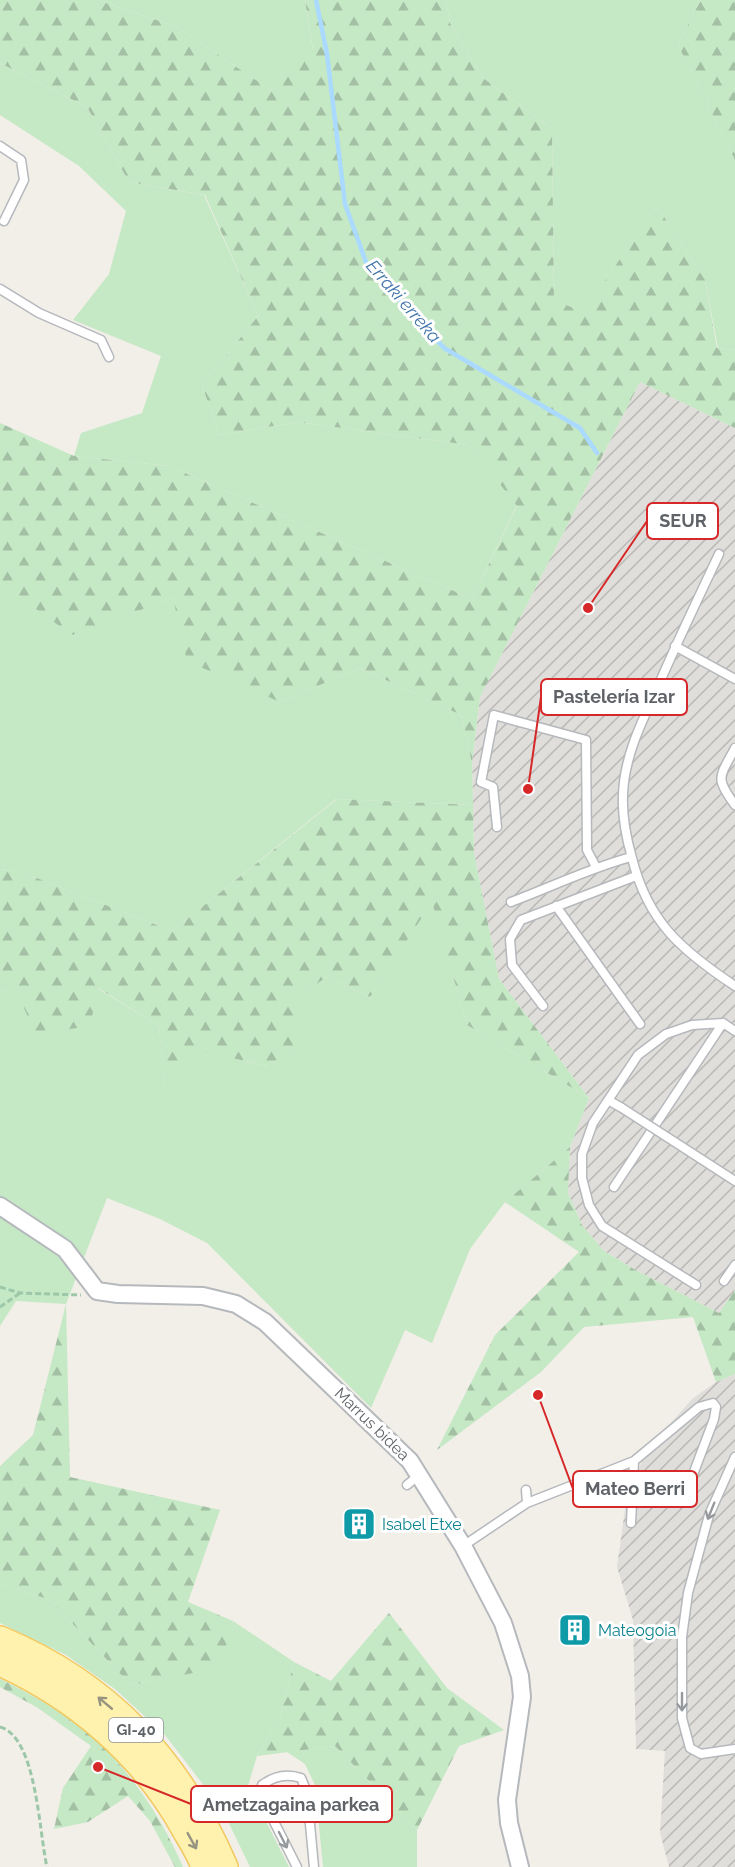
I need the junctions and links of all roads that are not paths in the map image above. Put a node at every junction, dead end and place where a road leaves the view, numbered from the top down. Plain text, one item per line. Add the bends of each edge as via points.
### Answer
1 (0, 147) edge
2 (4, 221) dead end
3 (0, 289) edge
4 (110, 357) dead end
5 (719, 554) dead end
6 (675, 646) junction
7 (735, 679) edge
8 (735, 748) edge
9 (735, 805) edge
10 (497, 827) dead end
11 (632, 857) junction
12 (596, 867) junction
13 (636, 876) junction
14 (511, 902) dead end
15 (556, 906) junction
16 (735, 986) edge
17 (543, 1006) dead end
18 (723, 1023) junction
19 (640, 1024) dead end
20 (735, 1031) edge
21 (608, 1100) junction
22 (735, 1181) edge
23 (614, 1186) dead end
24 (0, 1206) edge
25 (735, 1264) edge
26 (724, 1281) dead end
27 (696, 1285) dead end
28 (735, 1457) edge
29 (634, 1461) junction
30 (689, 1485) dead end
31 (526, 1490) dead end
32 (527, 1503) junction
33 (502, 1520) junction
34 (631, 1523) dead end
35 (506, 1529) dead end
36 (463, 1546) junction
37 (0, 1640) edge
38 (0, 1662) edge
39 (735, 1749) edge
40 (159, 1756) junction
41 (199, 1799) dead end
42 (205, 1867) edge
43 (224, 1867) edge
44 (297, 1867) edge
45 (314, 1867) edge
46 (520, 1867) edge

1 - 2 lane via 21,160 24,180
3 - 4 lane via 101,340
5 - 6 lane
6 - 7 lane
6 - 11 lane via 630,751 623,794
8 - 9 lane via 721,777 722,788
10 - 12 lane via 493,788 481,782 494,714 586,740 587,850
11 - 12 lane
11 - 13 lane
12 - 14 lane
13 - 15 lane
13 - 16 lane via 651,910 669,933 695,958
15 - 17 lane via 521,920 510,939 512,965
15 - 19 lane
18 - 20 lane
18 - 21 lane via 692,1025 666,1034 638,1055
18 - 23 lane
21 - 22 lane, bridge
21 - 27 lane via 593,1123 582,1154 582,1178 589,1204 602,1226
24 - 36 street, Marrus bidea via 65,1249 97,1291 203,1296 236,1304 265,1322 410,1461 413,1480
25 - 26 lane
28 -> 39 lane via 709,1515 688,1593 682,1637 682,1718 690,1748 701,1754
29 - 30 lane via 699,1407 713,1404 714,1419
29 - 32 lane
29 - 34 lane
31 - 32 lane
32 - 33 lane
33 - 35 lane
33 - 36 lane
36 - 46 street, Marrus bidea via 502,1623 520,1676 522,1697 507,1800
40 -> 37 main road, GI-40 via 122,1717 78,1682
38 -> 42 main road, GI-40 via 70,1701 122,1744 177,1813
40 - 41 lane
40 - 43 main road, GI-40 via 208,1830
45 -> 44 lane via 308,1792 301,1778 290,1774 271,1778 262,1785 261,1796

